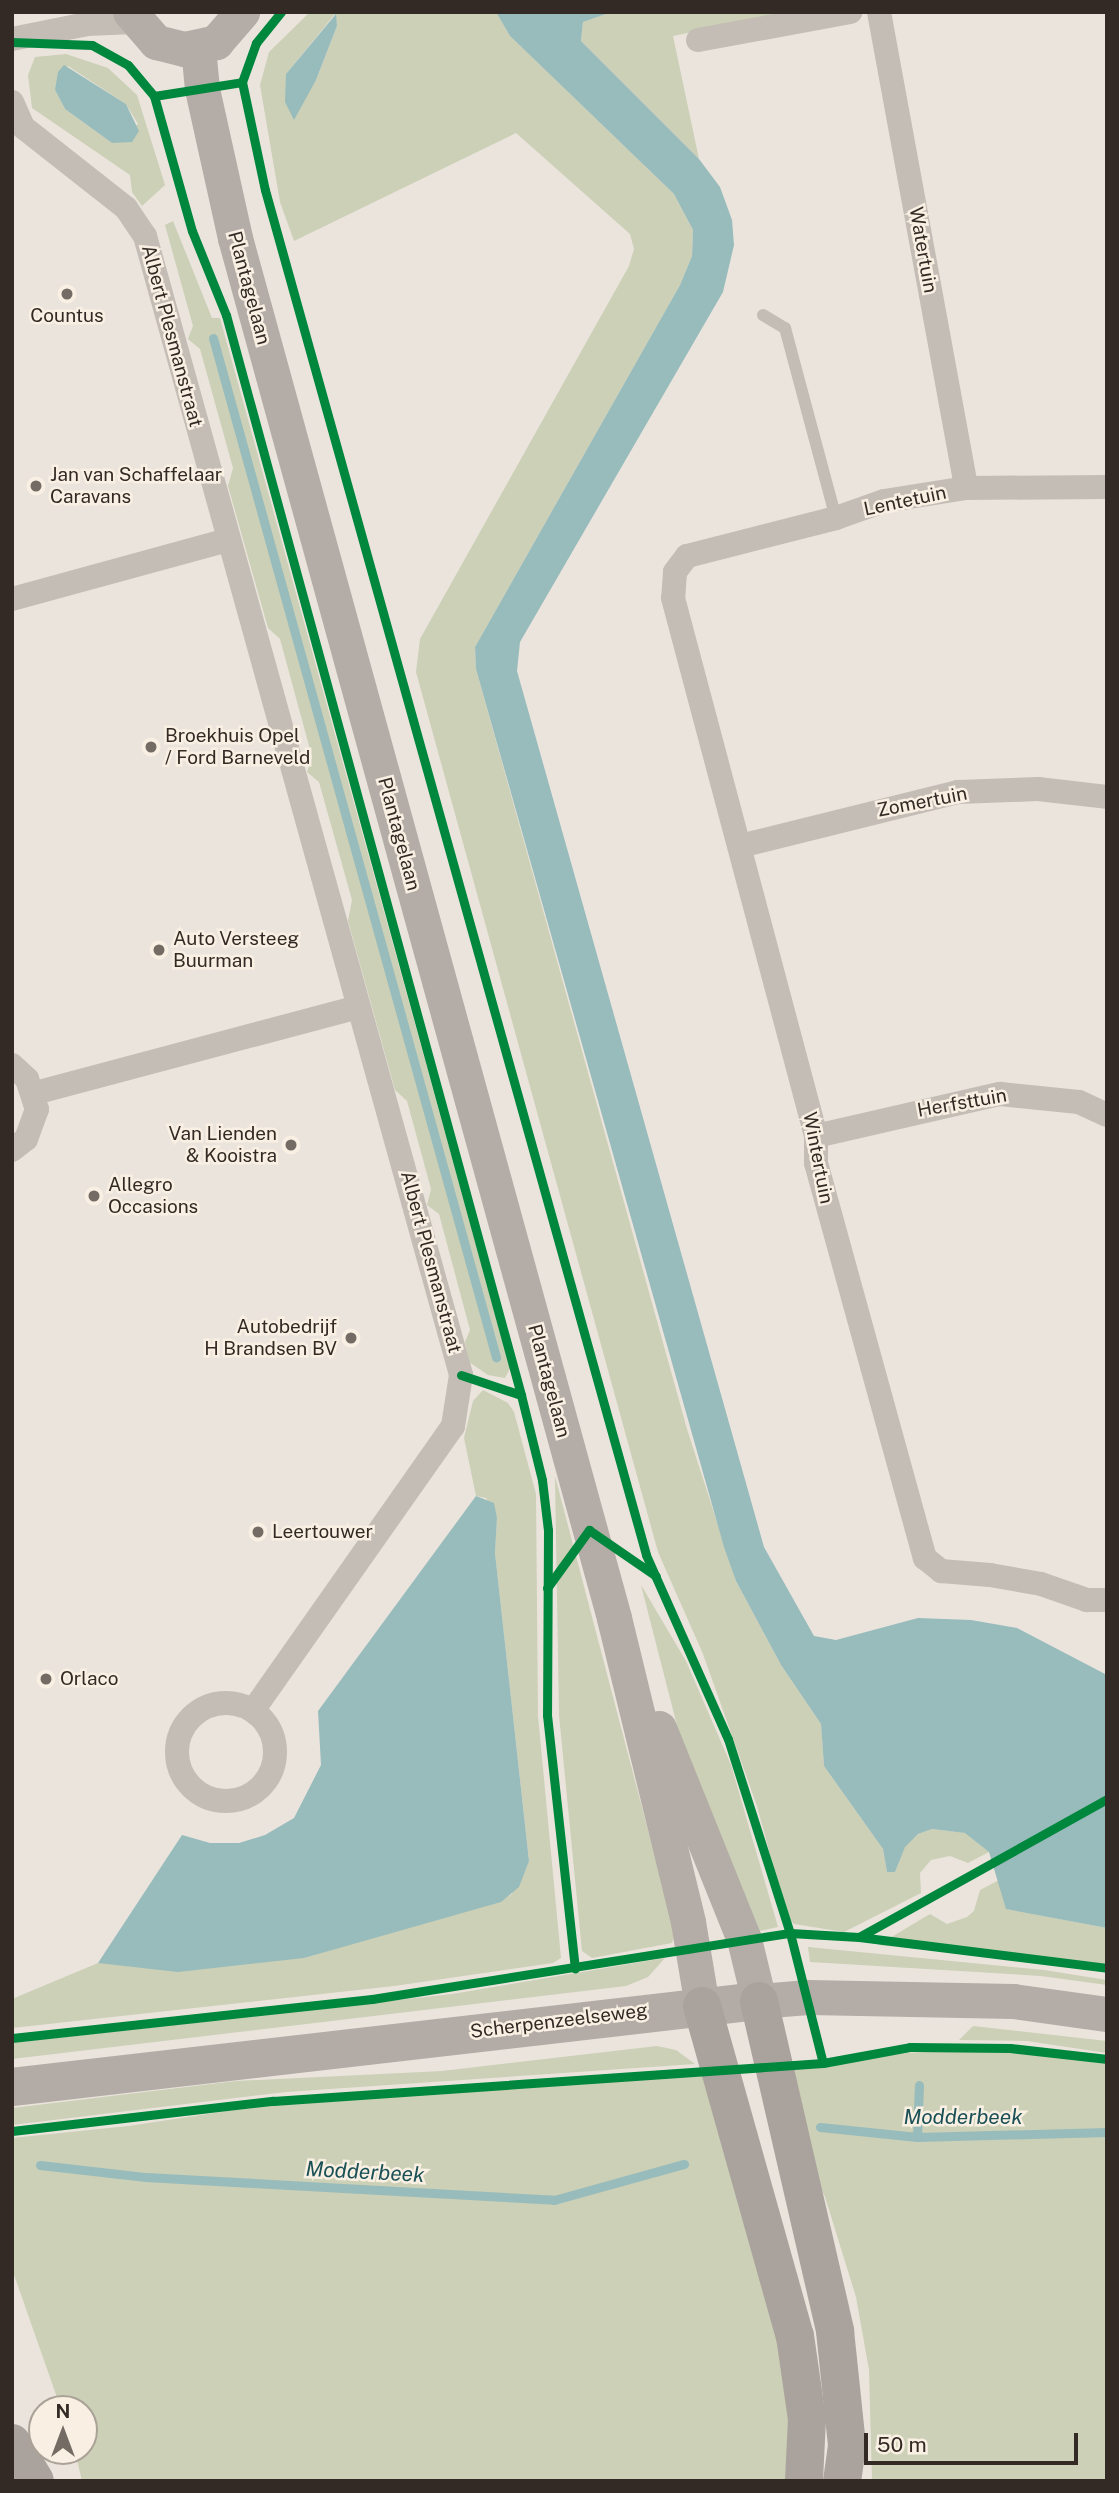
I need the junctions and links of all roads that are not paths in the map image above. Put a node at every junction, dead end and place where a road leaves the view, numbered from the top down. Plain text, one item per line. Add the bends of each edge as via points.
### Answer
1 (242, 12) edge
2 (850, 12) edge
3 (879, 12) edge
4 (132, 17) edge
5 (12, 39) edge
6 (698, 40) dead end
7 (198, 48) junction
8 (12, 102) edge
9 (763, 315) dead end
10 (1107, 487) edge
11 (967, 488) junction
12 (836, 518) junction
13 (228, 540) junction
14 (675, 572) joint
15 (12, 599) edge
16 (1107, 797) edge
17 (740, 846) junction
18 (358, 1007) junction
19 (12, 1065) edge
20 (35, 1093) junction
21 (1107, 1115) edge
22 (816, 1136) junction
23 (12, 1150) edge
24 (1107, 1600) edge
25 (614, 1618) junction
26 (254, 1711) junction
27 (759, 2001) junction
28 (702, 2006) junction
29 (1107, 2014) edge
30 (12, 2087) edge
31 (12, 2443) edge
32 (12, 2452) edge
33 (22, 2481) edge
34 (35, 2481) edge
35 (804, 2481) edge
36 (842, 2481) edge

1 - 7 main road via 231,30
2 - 6 street
3 - 11 street, Watertuin
4 - 5 street
4 - 7 main road via 156,42
7 - 25 main road, Plantagelaan via 202,89 235,238
8 - 13 street, Albert Plesmanstraat via 23,127 41,145 126,208 139,223
9 - 12 lane via 785,328
10 - 11 street, Lentetuin
11 - 12 street, Lentetuin via 884,501
12 - 14 street, Lentetuin via 687,556
13 - 15 street
13 - 18 street, Albert Plesmanstraat via 289,744
14 - 17 street, Wintertuin via 673,598
16 - 17 street, Zomertuin via 1038,789 958,792
17 - 22 street, Wintertuin
18 - 20 street
18 - 26 street, Albert Plesmanstraat via 444,1302 461,1391 453,1426
19 - 20 street
20 - 23 street via 33,1125
21 - 22 street, Herfsttuin via 1079,1102 1000,1094
22 - 24 street, Wintertuin via 816,1163 925,1558 941,1571 1029,1582 1087,1600
25 - 27 main road, Plantagelaan via 744,1939
25 - 28 main road, Plantagelaan via 688,1922
26 - 26 street via 239,1704 207,1707 183,1728 178,1743 182,1774 205,1797 220,1801 252,1795 273,1769 273,1737
27 - 28 main road, Scherpenzeelseweg
27 - 29 main road, Scherpenzeelseweg via 808,1997 987,2000
27 - 36 highway via 835,2331 847,2446
28 - 30 main road, Scherpenzeelseweg
28 - 35 highway via 795,2336 807,2419
31 - 34 highway
32 - 33 highway

